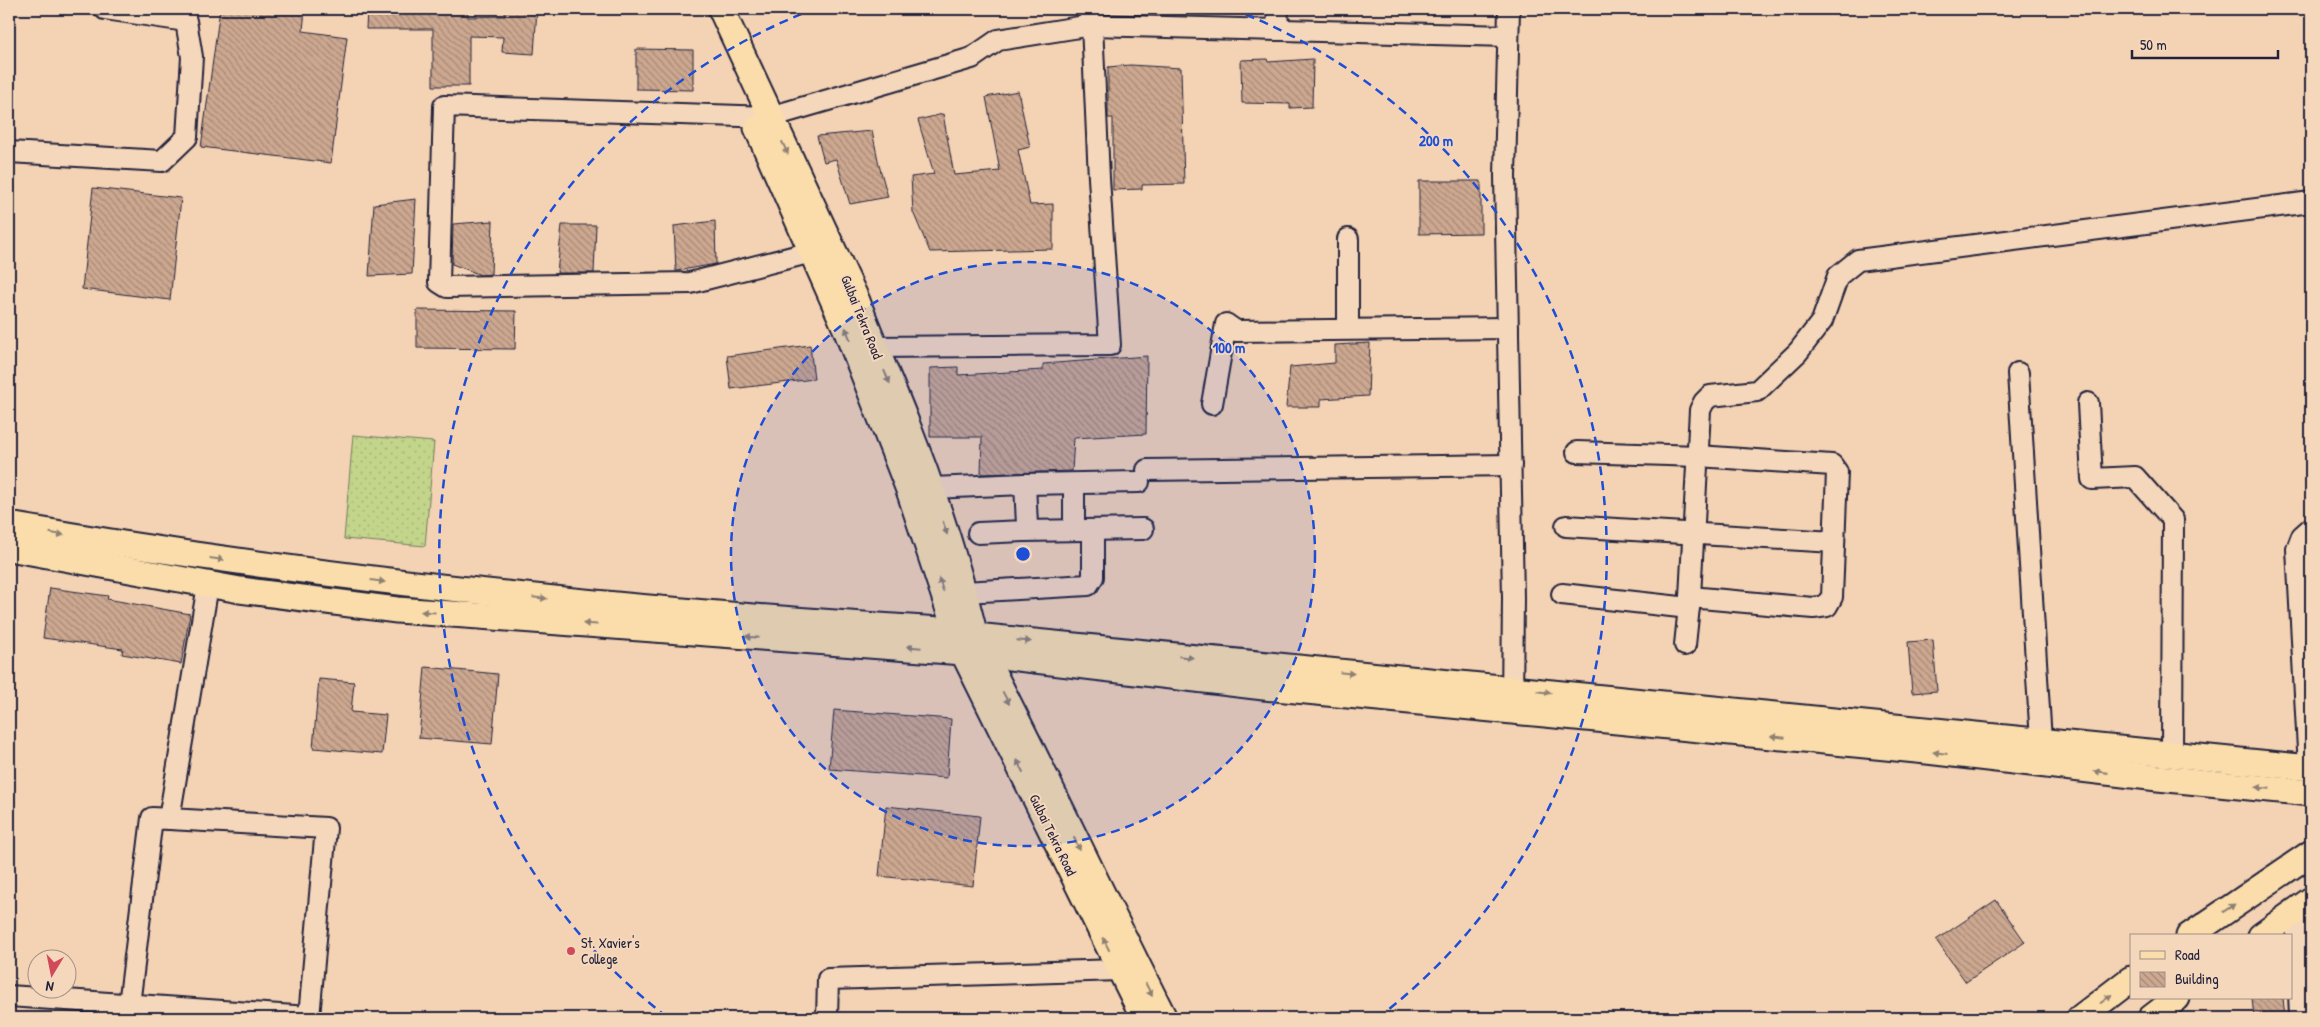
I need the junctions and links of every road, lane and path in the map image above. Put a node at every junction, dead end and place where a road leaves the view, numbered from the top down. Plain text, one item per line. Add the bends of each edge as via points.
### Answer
1 (104, 9) edge
2 (706, 9) edge
3 (721, 9) edge
4 (1278, 9) edge
5 (1509, 9) edge
6 (1091, 17) edge
7 (1277, 30) junction
8 (1508, 36) junction
9 (761, 116) junction
10 (9, 141) edge
11 (9, 152) edge
12 (40, 155) junction
13 (2311, 202) edge
14 (1348, 239) dead end
15 (812, 252) junction
16 (1508, 328) junction
17 (1348, 330) junction
18 (874, 347) junction
19 (2018, 373) dead end
20 (2088, 402) dead end
21 (1212, 404) dead end
22 (1577, 452) dead end
23 (1698, 456) junction
24 (1511, 465) junction
25 (1025, 484) junction
26 (1074, 484) junction
27 (932, 488) junction
28 (9, 525) edge
29 (1566, 526) dead end
30 (2311, 528) edge
31 (1143, 529) dead end
32 (1083, 530) junction
33 (1024, 531) junction
34 (978, 533) dead end
35 (1693, 534) junction
36 (1834, 542) junction
37 (9, 548) edge
38 (208, 585) junction
39 (964, 592) junction
40 (1562, 594) dead end
41 (1689, 602) junction
42 (970, 643) junction
43 (1685, 645) dead end
44 (1513, 700) junction
45 (2040, 741) junction
46 (2172, 754) junction
47 (2310, 768) edge
48 (2311, 793) edge
49 (169, 819) junction
50 (2311, 853) edge
51 (2304, 906) edge
52 (2192, 934) edge
53 (2264, 934) edge
54 (1119, 970) junction
55 (2130, 980) edge
56 (9, 996) edge
57 (2174, 1000) edge
58 (129, 1005) junction
59 (309, 1018) edge
60 (827, 1018) edge
61 (1144, 1018) edge
62 (1164, 1018) edge
63 (2080, 1018) edge
64 (2150, 1018) edge
65 (2300, 1018) edge

1 - 12 street via 186,21 192,57 187,137 162,161
2 - 9 main road, Gulbai Tekra Road
3 - 9 main road, Gulbai Tekra Road
4 - 7 street
5 - 8 street
6 - 7 street
6 - 9 street via 998,40 972,58
6 - 18 street via 1110,345
7 - 8 street
8 - 16 street via 1505,176
9 - 15 main road, Gulbai Tekra Road
9 - 15 street via 444,106 439,282 447,287 690,283
9 -> 18 main road, Gulbai Tekra Road via 857,301
10 - 12 street
11 - 12 street
13 - 23 street via 1858,260 1838,276 1822,321 1757,391 1710,396 1704,402 1700,410
14 - 17 street
42 -> 15 main road, Gulbai Tekra Road via 846,329
16 - 17 street
16 - 24 street
17 - 21 street via 1236,331 1226,324
18 -> 27 main road, Gulbai Tekra Road
19 - 45 street
20 - 46 street via 2092,479 2135,477 2174,520
22 - 23 street
23 - 35 street
23 - 36 street via 1832,465 1836,472
24 - 26 street via 1143,476
24 - 44 street
25 - 26 street
25 - 27 street
25 - 33 street via 1027,525
26 - 32 street
27 -> 39 main road, Gulbai Tekra Road
28 -> 42 main road via 198,556 401,584
29 - 35 street
30 - 47 street via 2302,536 2297,549
31 - 32 street
32 - 33 street
32 - 39 street via 1093,577 1088,585
33 - 34 street
35 - 36 street
35 - 41 street
36 - 41 street via 1832,598 1827,606
37 - 38 main road
42 -> 38 main road via 397,610
38 - 49 street
39 - 42 main road, Gulbai Tekra Road
40 - 41 street
41 - 43 street
42 - 44 main road
54 -> 42 main road, Gulbai Tekra Road
42 -> 62 main road, Gulbai Tekra Road
44 -> 45 main road
48 -> 44 main road via 1917,750
45 - 46 main road
46 - 47 main road
49 - 58 street via 152,818
49 - 59 street via 326,828
52 -> 50 main road
51 - 53 main road
51 - 65 street
54 - 60 street via 828,979
54 - 61 main road, Gulbai Tekra Road
63 -> 55 main road
56 - 58 street
57 - 64 main road
58 - 59 street

